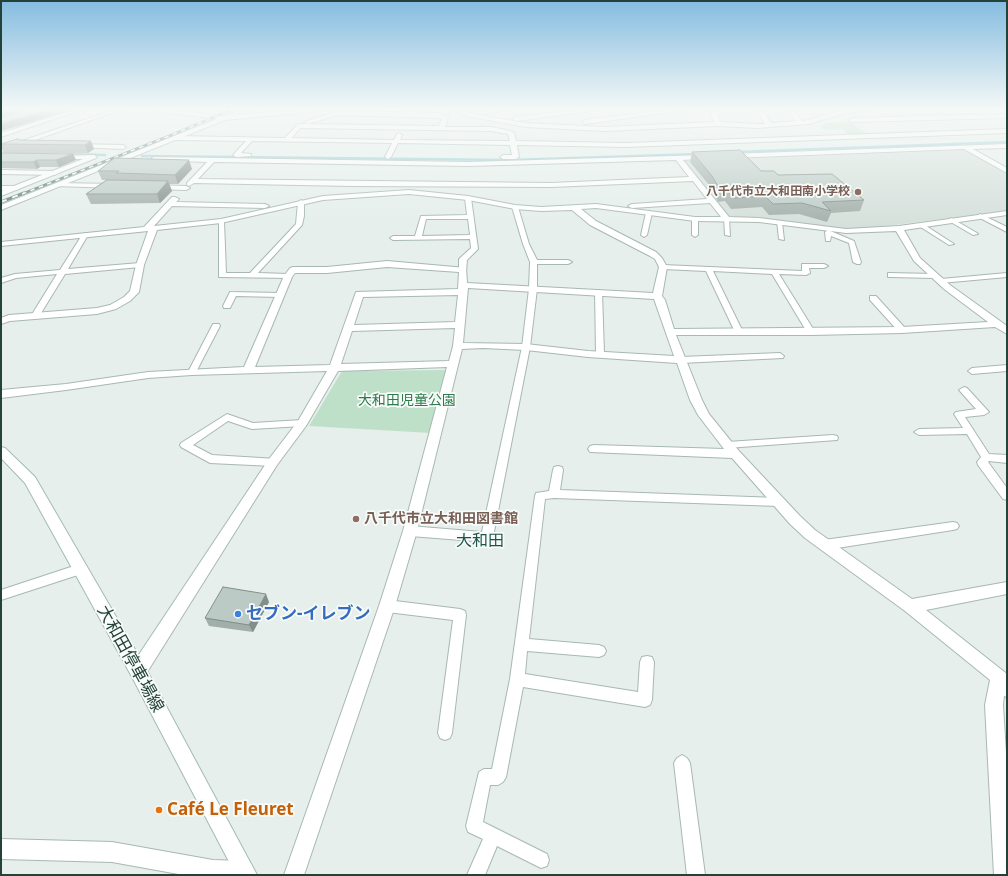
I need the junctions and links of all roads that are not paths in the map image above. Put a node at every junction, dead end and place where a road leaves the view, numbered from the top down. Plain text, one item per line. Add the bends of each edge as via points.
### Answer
1 (147, 150) edge
2 (241, 150) edge
3 (392, 150) edge
4 (515, 150) edge
5 (888, 150) edge
6 (969, 150) edge
7 (1, 156) edge
8 (9, 156) edge
9 (718, 156) edge
10 (726, 156) edge
11 (48, 157) edge
12 (388, 157) junction
13 (678, 158) junction
14 (125, 159) junction
15 (212, 160) junction
16 (998, 166) junction
17 (1007, 166) edge
18 (1, 172) edge
19 (1007, 172) edge
20 (55, 173) junction
21 (467, 174) junction
22 (694, 179) junction
23 (193, 181) junction
24 (58, 185) junction
25 (122, 186) edge
26 (146, 187) edge
27 (1, 188) edge
28 (17, 188) junction
29 (186, 188) junction
30 (1, 194) edge
31 (468, 198) junction
32 (712, 201) junction
33 (301, 202) junction
34 (170, 204) junction
35 (282, 206) junction
36 (515, 207) junction
37 (605, 207) junction
38 (1, 208) edge
39 (574, 208) junction
40 (649, 213) junction
41 (1007, 213) edge
42 (980, 216) junction
43 (469, 217) junction
44 (695, 219) junction
45 (726, 219) junction
46 (951, 220) junction
47 (221, 221) junction
48 (779, 222) junction
49 (922, 224) junction
50 (899, 228) junction
51 (149, 229) junction
52 (1007, 230) edge
53 (828, 234) junction
54 (975, 234) dead end
55 (644, 235) dead end
56 (695, 235) dead end
57 (728, 235) dead end
58 (85, 236) junction
59 (473, 237) junction
60 (392, 238) dead end
61 (418, 238) junction
62 (782, 239) dead end
63 (1, 244) edge
64 (951, 244) dead end
65 (534, 262) junction
66 (568, 262) dead end
67 (857, 262) dead end
68 (140, 265) junction
69 (824, 266) dead end
70 (663, 267) junction
71 (463, 270) junction
72 (709, 270) junction
73 (61, 272) junction
74 (775, 272) junction
75 (252, 275) junction
76 (891, 275) dead end
77 (1007, 275) edge
78 (288, 276) junction
79 (938, 279) junction
80 (1, 281) edge
81 (463, 288) junction
82 (533, 289) junction
83 (598, 292) junction
84 (280, 295) junction
85 (657, 296) junction
86 (873, 298) dead end
87 (227, 306) dead end
88 (35, 316) junction
89 (1, 321) edge
90 (998, 324) junction
91 (460, 325) junction
92 (216, 326) dead end
93 (348, 328) junction
94 (902, 330) junction
95 (1007, 331) edge
96 (670, 332) junction
97 (739, 332) junction
98 (811, 332) junction
99 (458, 346) junction
100 (526, 347) junction
101 (600, 354) junction
102 (780, 356) dead end
103 (680, 360) junction
104 (453, 364) junction
105 (1007, 368) edge
106 (334, 369) junction
107 (248, 370) junction
108 (972, 371) dead end
109 (192, 372) junction
110 (964, 390) dead end
111 (1, 394) edge
112 (302, 423) junction
113 (969, 431) junction
114 (919, 432) dead end
115 (833, 438) dead end
116 (594, 449) dead end
117 (731, 449) junction
118 (1, 451) edge
119 (986, 457) junction
120 (1007, 458) edge
121 (273, 462) junction
122 (558, 470) dead end
123 (554, 494) junction
124 (1007, 496) edge
125 (778, 502) junction
126 (953, 526) dead end
127 (410, 531) junction
128 (824, 544) junction
129 (80, 569) junction
130 (1007, 588) edge
131 (1, 595) edge
132 (387, 606) junction
133 (910, 606) junction
134 (522, 644) junction
135 (599, 651) dead end
136 (646, 662) dead end
137 (138, 671) junction
138 (518, 679) junction
139 (1004, 681) edge
140 (445, 733) dead end
141 (682, 763) dead end
142 (493, 835) junction
143 (1, 849) edge
144 (541, 860) dead end
145 (1005, 869) edge
146 (246, 873) edge
147 (294, 875) edge
148 (476, 875) edge
149 (696, 875) edge

1 - 14 street
2 - 12 street via 236,155
3 - 12 street
4 - 12 street via 516,157
5 - 10 street
6 - 16 street
7 - 8 street
9 - 13 street
11 - 20 street via 94,157
13 - 21 street
13 - 22 street
14 - 15 street
14 - 24 street
15 - 21 street
15 - 23 street
16 - 17 street
16 - 19 street
18 - 20 lane
20 - 28 street
21 - 22 street via 551,184
21 - 23 street via 352,184
21 - 31 street
22 - 32 street
23 - 29 street
24 - 25 street
24 - 38 street
26 - 29 street
27 - 28 lane
28 - 30 street
29 - 34 street
31 - 33 street via 409,192
31 - 36 street
31 - 43 lane
32 - 37 street
32 - 45 street
33 - 35 street
33 - 75 lane via 299,225
34 - 35 street
34 - 51 street
35 - 47 street
36 - 39 street
36 - 65 lane
37 - 39 street
37 - 40 street
39 - 70 street via 593,223 653,254
40 - 44 street
40 - 55 lane
41 - 42 street
42 - 46 street
42 - 52 lane
43 - 59 lane
43 - 61 lane via 423,217
44 - 45 street
44 - 56 lane
45 - 48 street
45 - 57 lane
46 - 49 street
46 - 54 lane
47 - 51 street
47 - 75 lane via 222,275
48 - 53 street
48 - 62 lane
49 - 50 street
49 - 64 lane
50 - 53 street
50 - 79 street via 917,259
51 - 58 street
51 - 68 street
53 - 67 lane via 852,242
58 - 63 street
58 - 73 lane
59 - 61 lane
59 - 71 lane via 475,249 463,259
60 - 61 lane
65 - 66 lane
65 - 82 lane
68 - 73 lane
68 - 88 street via 134,292 127,300 113,307 97,311
69 - 74 lane via 804,266 806,273
70 - 72 lane
70 - 85 street
71 - 78 street via 387,264 327,270 293,270
71 - 81 street
72 - 74 lane
72 - 97 lane
73 - 80 lane via 15,276
73 - 88 lane
74 - 98 lane
75 - 78 lane
76 - 79 lane
77 - 79 lane
78 - 84 street
79 - 90 street
81 - 82 street
81 - 91 street
81 - 93 street via 359,294
82 - 83 street
82 - 100 lane
83 - 85 street
83 - 101 lane
84 - 87 lane via 233,294
84 - 107 street
85 - 96 street
86 - 94 lane
88 - 89 street
90 - 94 street
90 - 95 street
91 - 93 street
91 - 99 street
92 - 109 lane
93 - 106 street
94 - 98 street
96 - 97 street
96 - 103 street
97 - 98 street
99 - 100 street
99 - 104 street
100 - 101 street
100 - 127 lane via 487,538
101 - 103 street
102 - 103 lane
103 - 117 street via 704,415
104 - 106 street
104 - 127 street
105 - 108 lane
106 - 107 street
106 - 112 street
107 - 109 street
109 - 111 street via 148,375
110 - 113 lane via 984,412 959,414
112 - 121 street
112 - 121 lane via 252,426 227,416 185,445 210,459
113 - 114 lane
113 - 119 lane
115 - 117 lane
116 - 117 street
117 - 125 street
118 - 129 street, 大和田停車場線 via 30,480
119 - 120 lane
119 - 124 lane via 982,462
121 - 137 street
122 - 123 lane
123 - 125 lane
123 - 134 lane via 540,496
125 - 128 street
126 - 128 lane
127 - 132 street
128 - 133 street
129 - 131 lane
129 - 137 street, 大和田停車場線
130 - 133 street
132 - 140 lane via 460,616
132 - 147 street
133 - 139 street
134 - 135 lane
134 - 138 lane
136 - 138 lane via 645,700
137 - 146 street, 大和田停車場線
138 - 142 lane via 498,777 484,777 474,826
139 - 145 street via 994,705
141 - 149 lane
142 - 144 lane
142 - 148 lane
143 - 146 street via 112,852 213,870

